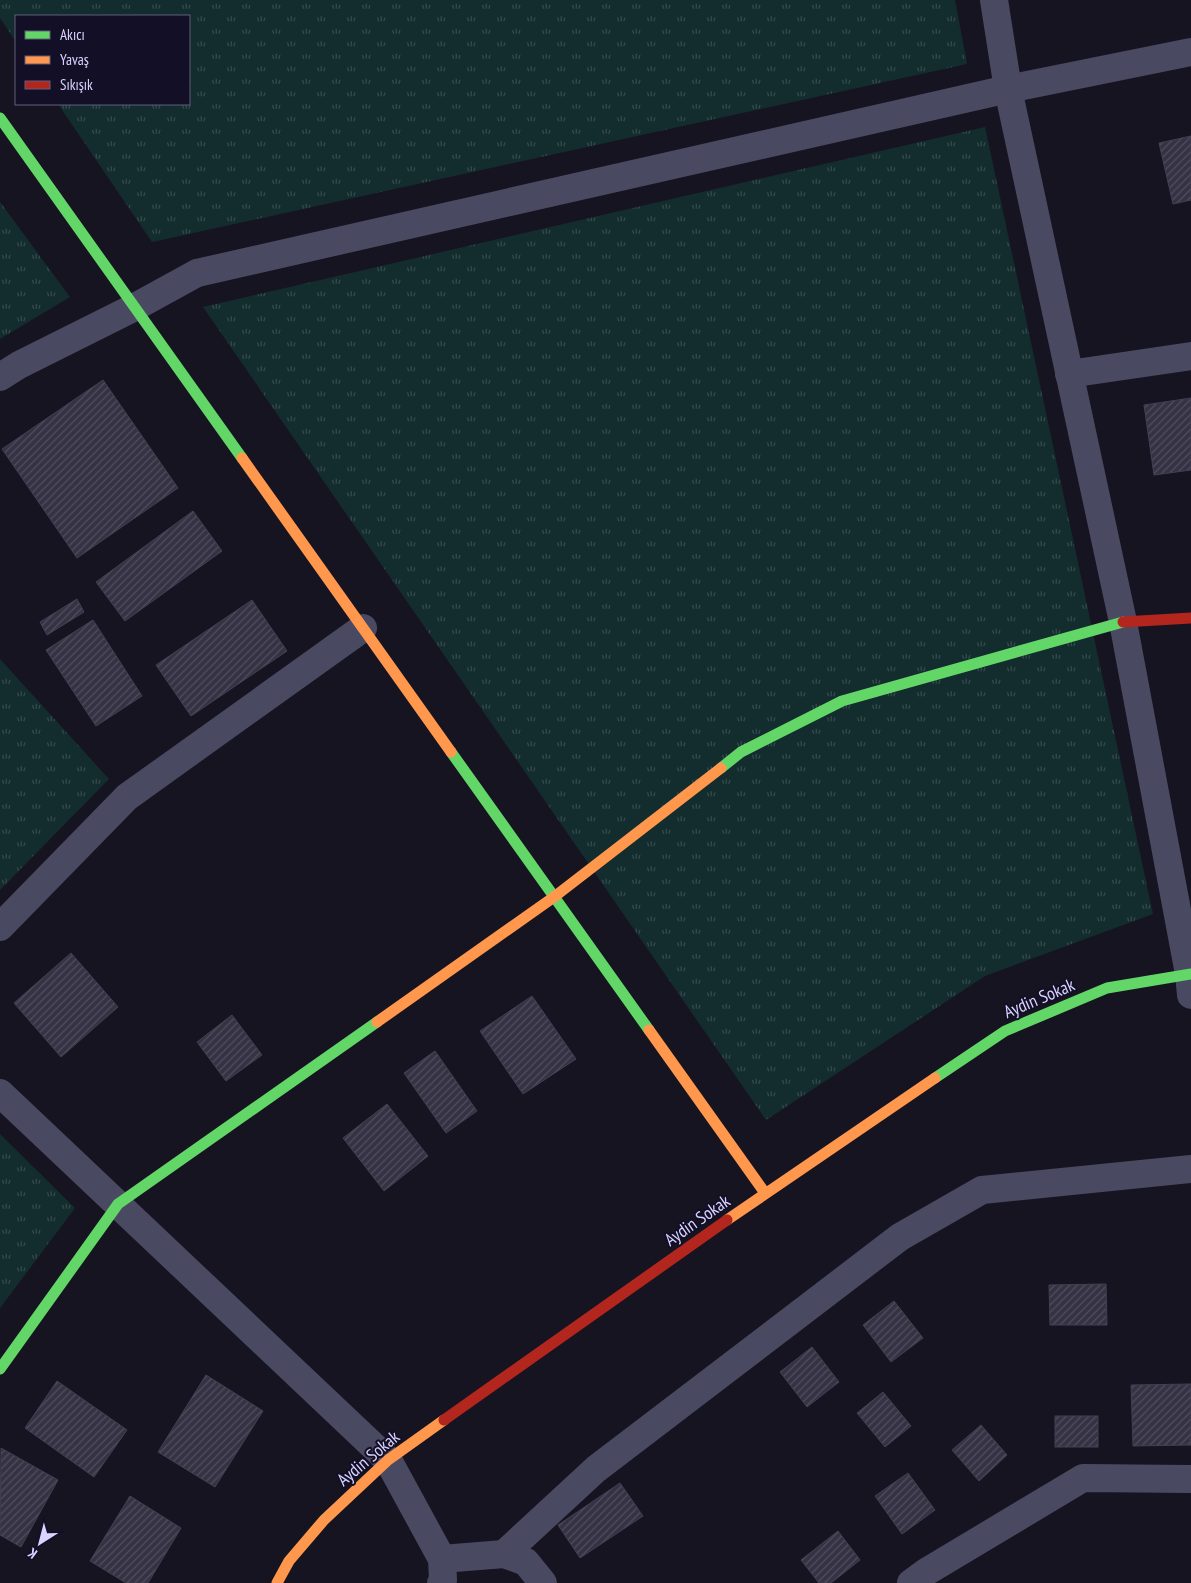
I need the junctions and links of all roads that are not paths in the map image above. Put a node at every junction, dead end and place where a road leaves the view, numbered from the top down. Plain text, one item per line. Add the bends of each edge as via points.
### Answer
1 (994, 0) edge
2 (1191, 52) edge
3 (1008, 89) junction
4 (0, 118) edge
5 (134, 307) junction
6 (1191, 356) edge
7 (1069, 374) junction
8 (0, 377) edge
9 (1191, 618) edge
10 (1122, 622) junction
11 (362, 628) junction
12 (554, 897) junction
13 (0, 926) edge
14 (1190, 981) edge
15 (0, 1092) edge
16 (1191, 1169) edge
17 (765, 1193) junction
18 (118, 1204) junction
19 (0, 1369) edge
20 (388, 1460) junction
21 (1191, 1479) edge
22 (504, 1554) junction
23 (442, 1571) edge
24 (277, 1583) edge
25 (543, 1583) edge
26 (911, 1583) edge

1 - 3 street
2 - 3 street
3 - 5 street via 197,274
3 - 7 street
4 - 5 street
5 - 8 street
5 - 11 street
6 - 7 street
7 - 10 street
9 - 10 street
10 - 12 street via 842,701 741,752
10 - 14 street
11 - 12 street
11 - 13 street via 127,797
12 - 17 street
12 - 18 street
14 - 17 street, Aydin Sokak via 1107,988 1005,1031
15 - 18 street
16 - 22 street via 982,1190 900,1237 596,1469
17 - 20 street, Aydin Sokak
18 - 19 street
18 - 20 street
20 - 23 street
20 - 24 street, Aydin Sokak via 324,1520 289,1561
21 - 26 street via 1083,1478
22 - 23 street
22 - 25 street via 526,1562

